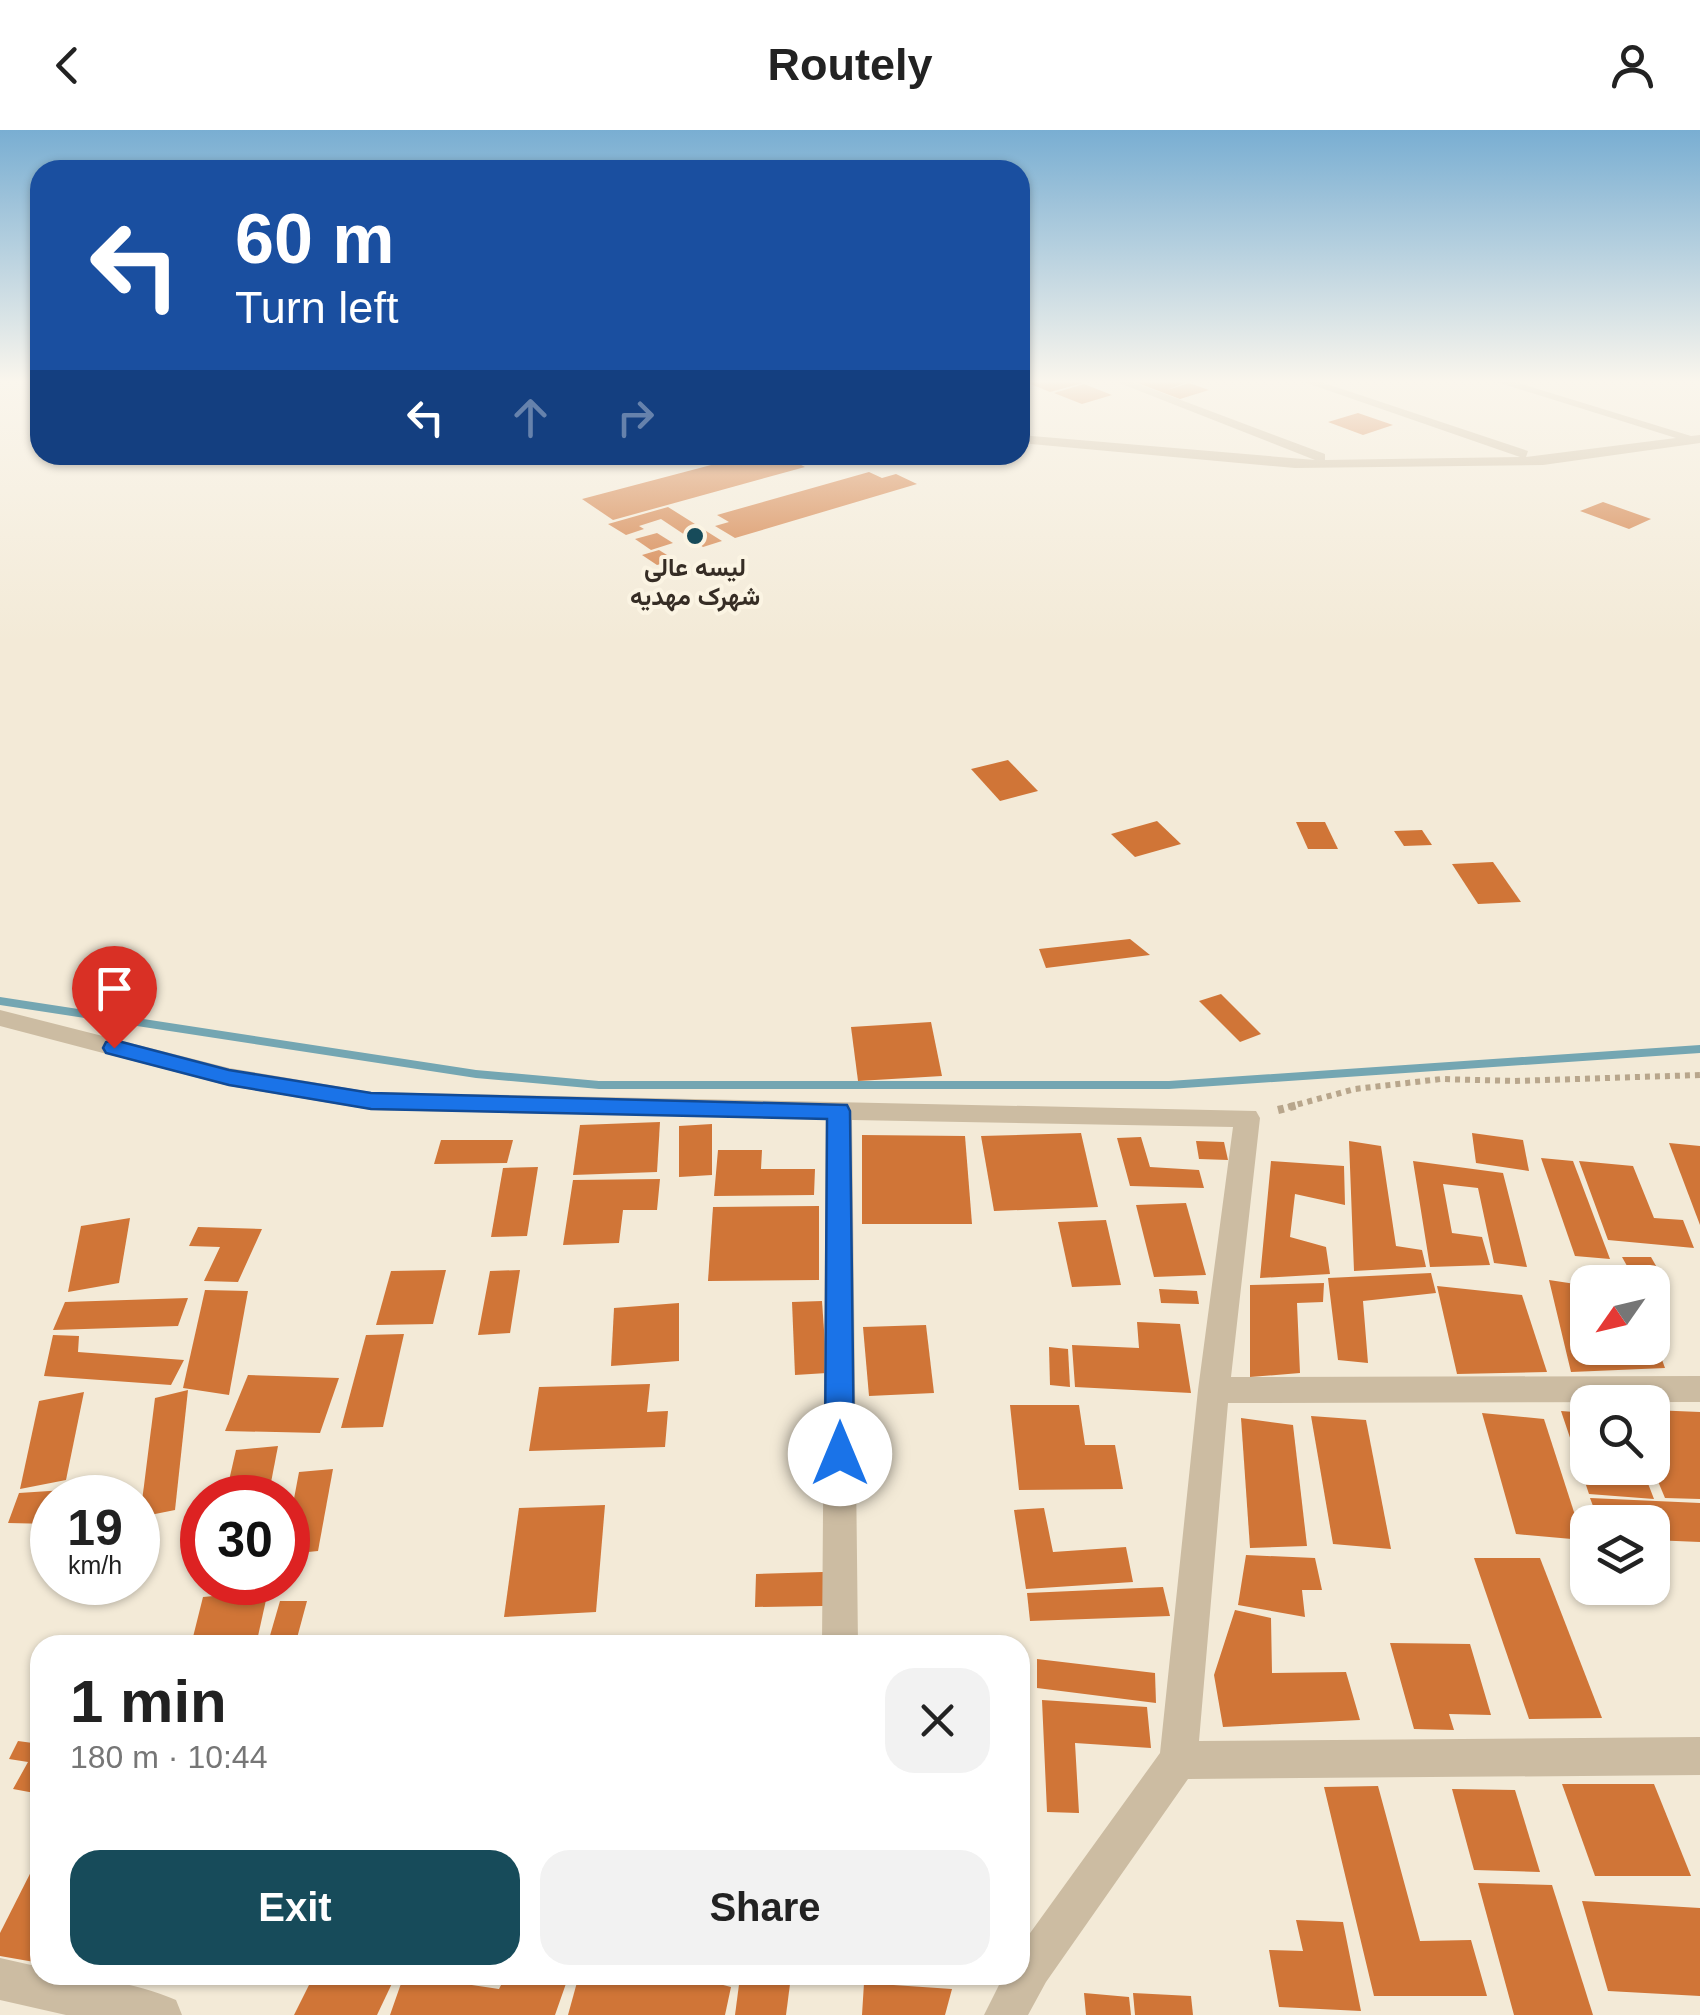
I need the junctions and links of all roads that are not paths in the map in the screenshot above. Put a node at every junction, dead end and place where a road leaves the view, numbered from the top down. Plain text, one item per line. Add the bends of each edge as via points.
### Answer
1 (0, 1018) edge
2 (839, 1111) junction
3 (1214, 1390) junction
4 (1700, 1390) edge
5 (840, 1635) edge
6 (1700, 1756) edge
7 (1178, 1760) junction
8 (1030, 1967) edge
9 (0, 1979) edge
10 (1021, 1985) edge
11 (160, 2015) edge
12 (1005, 2015) edge

1 - 2 street via 229,1078 371,1101
2 - 3 street via 1248,1118
2 - 5 street
3 - 4 street
3 - 7 street
6 - 7 street
7 - 8 street
9 - 11 street
10 - 12 street

